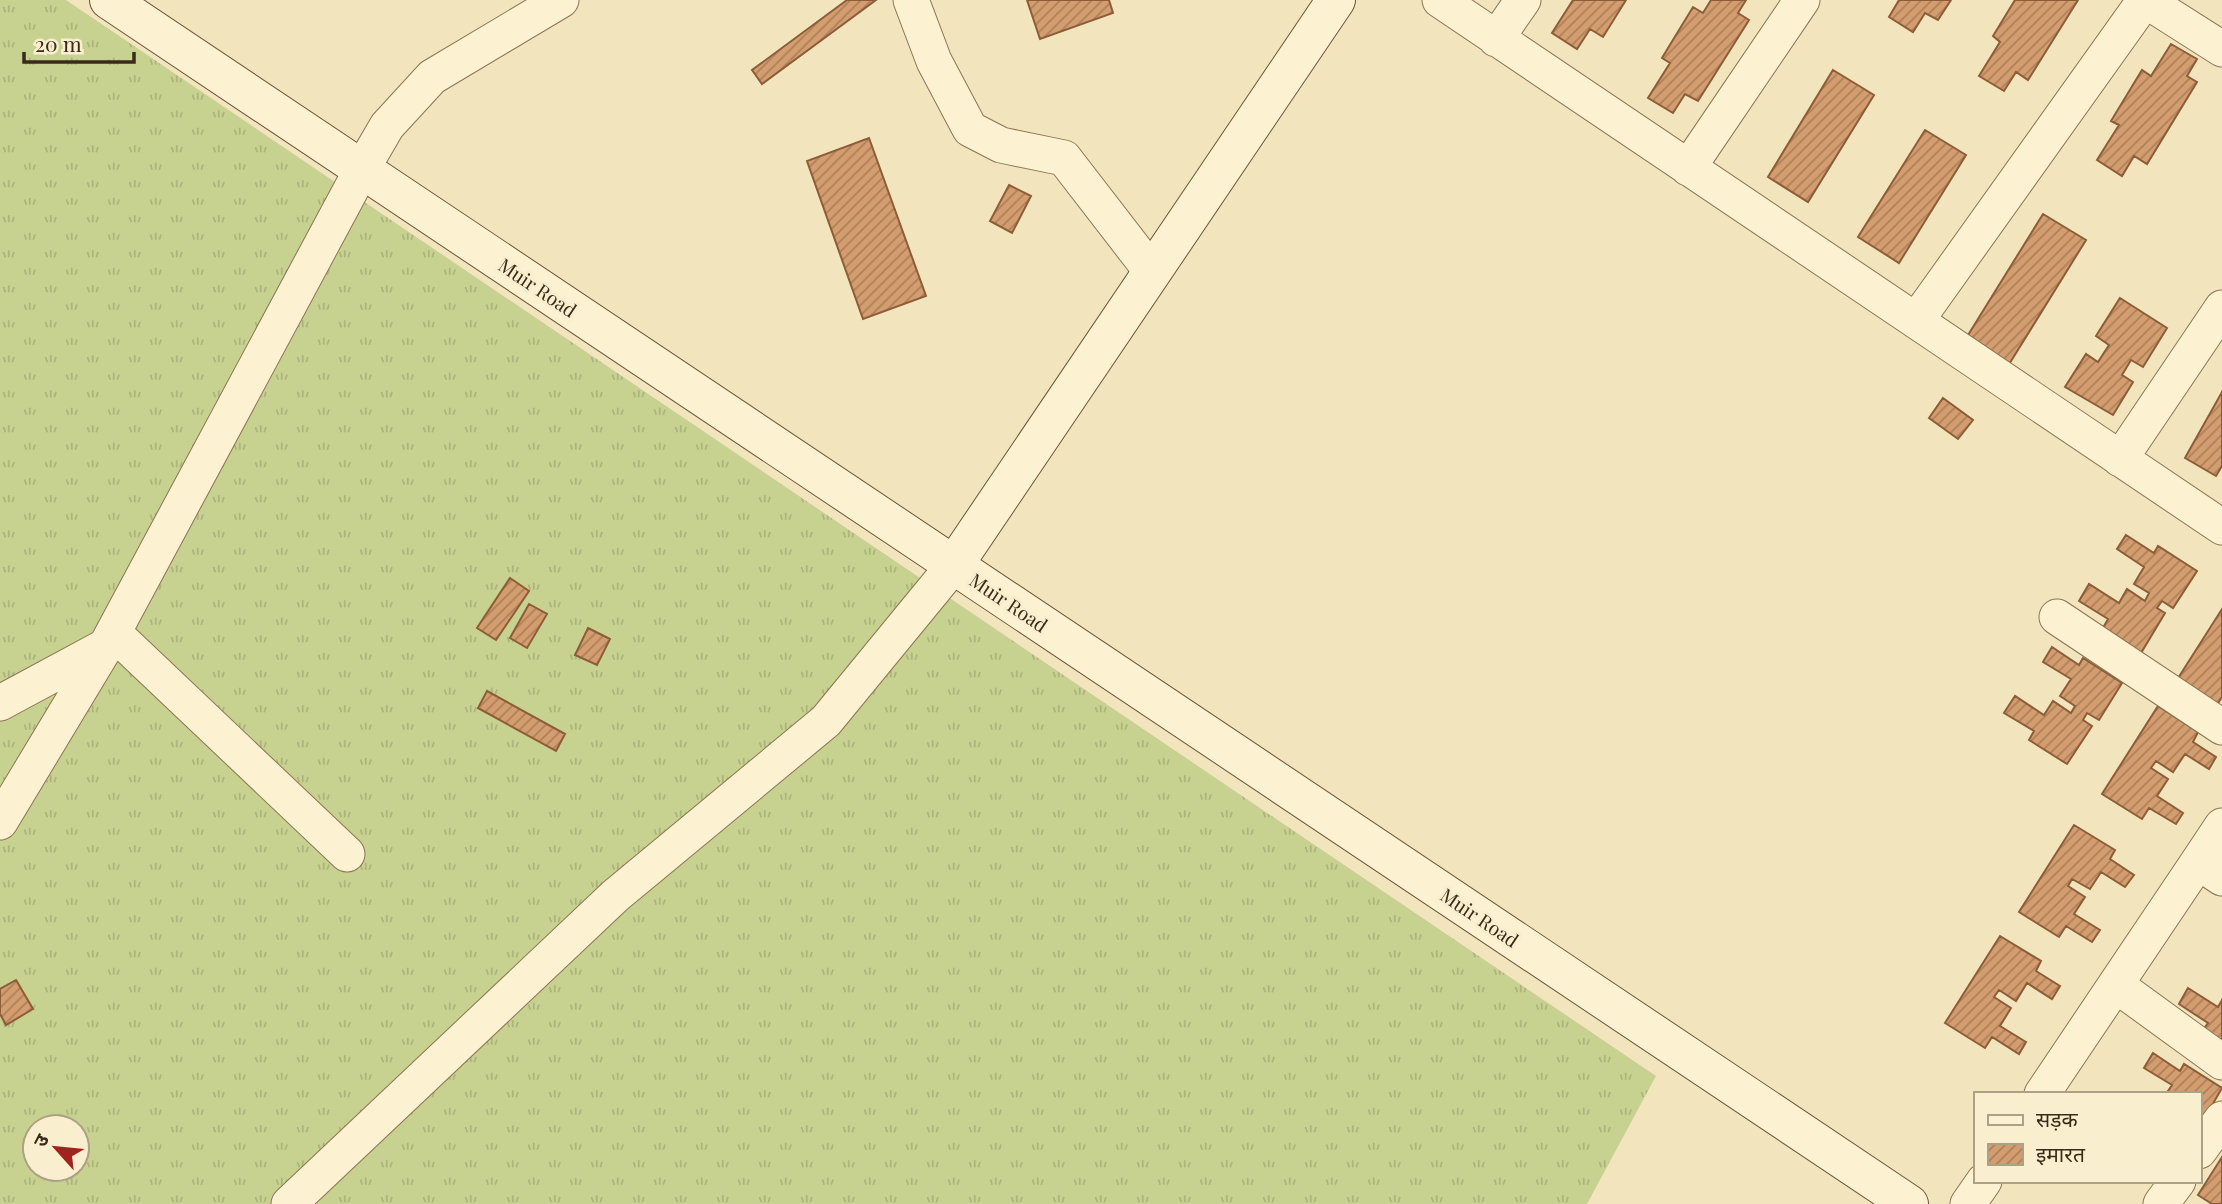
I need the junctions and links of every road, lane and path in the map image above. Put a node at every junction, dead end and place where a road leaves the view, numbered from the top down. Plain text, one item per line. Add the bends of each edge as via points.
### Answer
1 (109, 0) edge
2 (561, 0) edge
3 (911, 0) edge
4 (1336, 0) edge
5 (1440, 0) edge
6 (1523, 0) edge
7 (1802, 0) edge
8 (2145, 0) edge
9 (1496, 38) junction
10 (2222, 49) edge
11 (1688, 168) junction
12 (362, 169) junction
13 (1152, 272) junction
14 (2222, 308) edge
15 (1916, 321) junction
16 (2120, 459) junction
17 (2222, 527) edge
18 (954, 565) junction
19 (2057, 617) dead end
20 (110, 639) junction
21 (0, 703) edge
22 (2222, 727) edge
23 (0, 822) edge
24 (2222, 826) edge
25 (347, 854) dead end
26 (2210, 870) edge
27 (2116, 985) junction
28 (2222, 1062) edge
29 (2043, 1092) edge
30 (2222, 1119) edge
31 (2201, 1148) edge
32 (1983, 1183) edge
33 (2177, 1183) edge
34 (289, 1204) edge
35 (1909, 1204) edge
36 (1968, 1204) edge
37 (2161, 1204) edge

1 - 12 main road, Muir Road
2 - 12 street via 432,77 387,126
3 - 13 street via 934,61 970,129 1001,145 1064,159
4 - 13 main road
5 - 9 street
6 - 9 street
7 - 11 street
8 - 10 street
8 - 15 street
9 - 11 street
11 - 15 street
12 - 18 main road, Muir Road
12 - 20 street
13 - 18 main road
14 - 16 street
15 - 16 street
16 - 17 street
18 - 34 street via 826,721 615,896
18 - 35 main road, Muir Road
19 - 22 street
20 - 21 street
20 - 23 street
20 - 25 street
24 - 26 street
26 - 27 street
27 - 28 street
27 - 29 street
30 - 31 street
32 - 36 street
33 - 37 street

